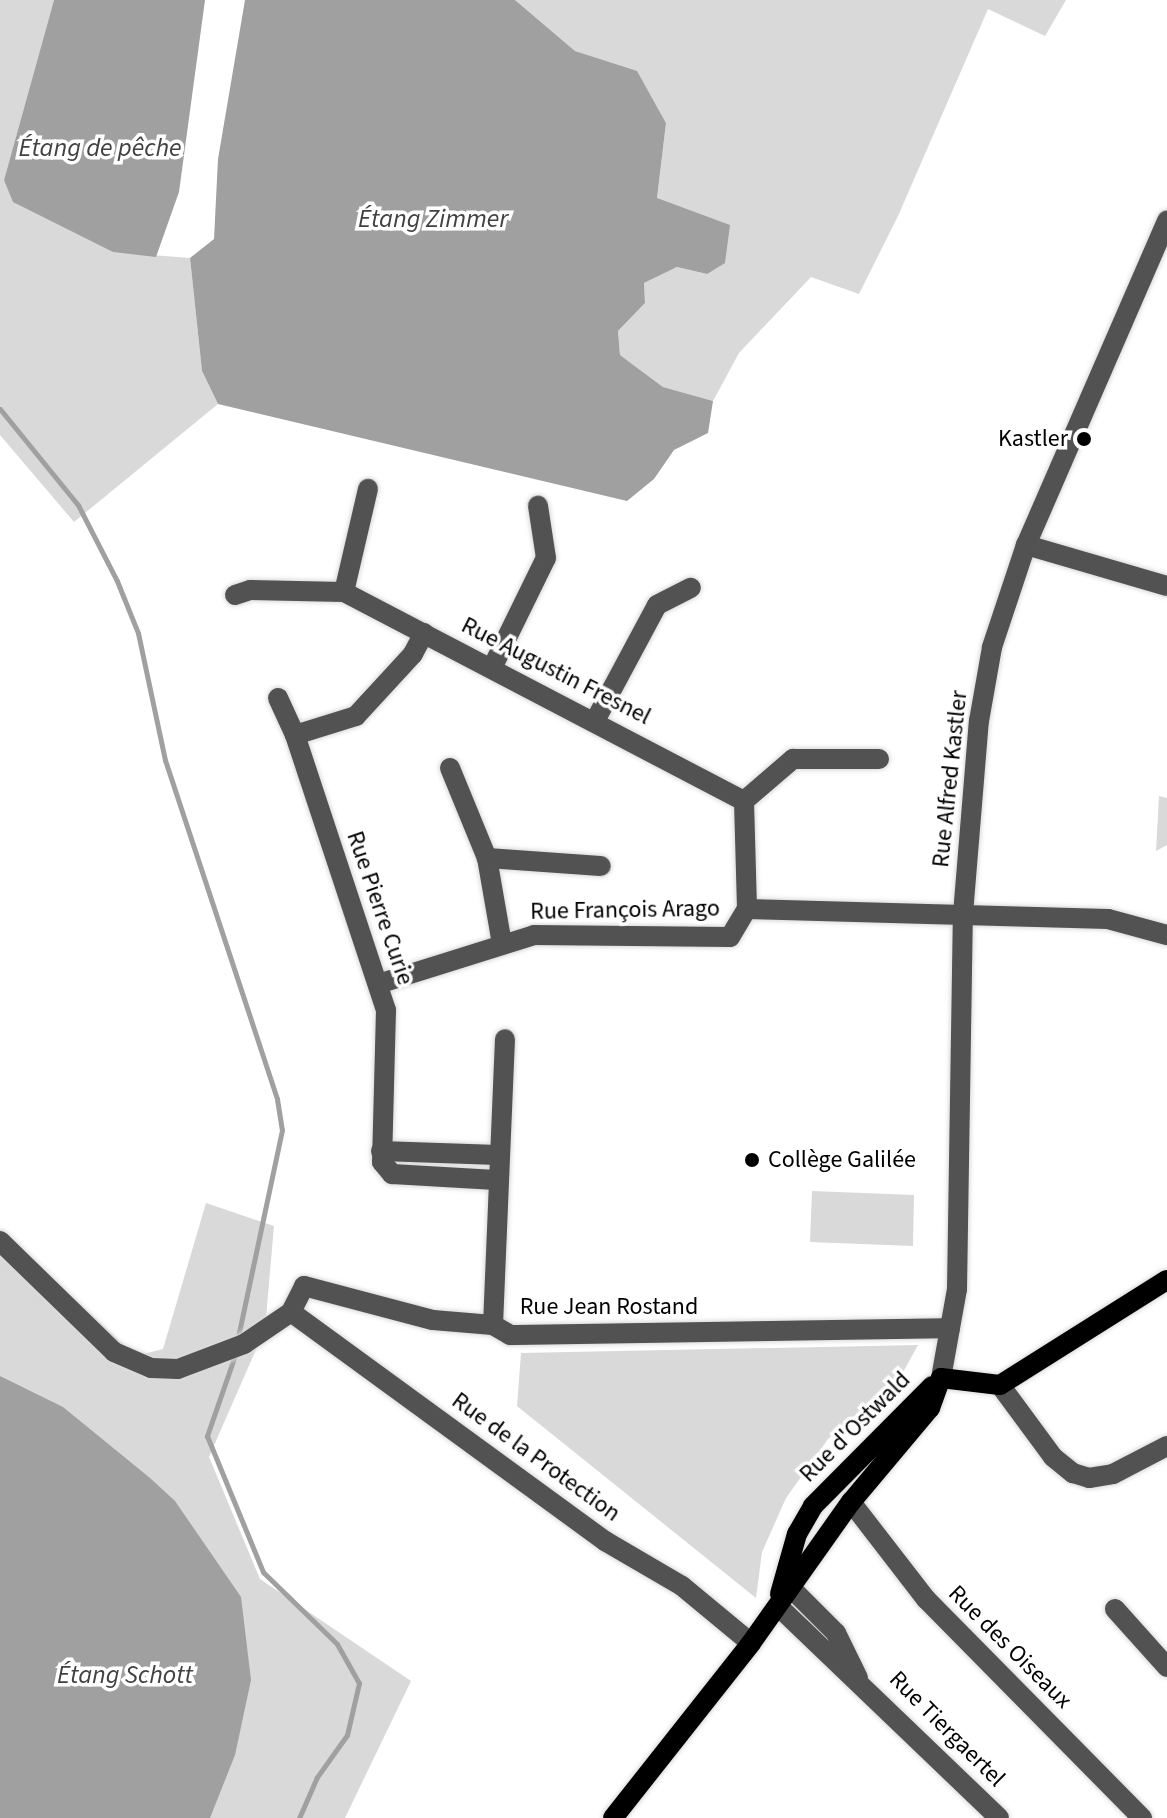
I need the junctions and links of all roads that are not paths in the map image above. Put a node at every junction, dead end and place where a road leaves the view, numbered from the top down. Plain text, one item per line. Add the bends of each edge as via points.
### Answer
1 (1166, 225) edge
2 (368, 489) dead end
3 (538, 506) dead end
4 (1026, 545) junction
5 (1167, 586) edge
6 (691, 588) dead end
7 (344, 592) junction
8 (235, 595) dead end
9 (424, 633) junction
10 (493, 666) junction
11 (278, 698) dead end
12 (596, 719) junction
13 (295, 735) junction
14 (879, 759) dead end
15 (450, 768) dead end
16 (744, 801) junction
17 (487, 858) junction
18 (601, 866) dead end
19 (747, 909) junction
20 (963, 914) junction
21 (1167, 935) edge
22 (502, 944) junction
23 (378, 984) junction
24 (505, 1039) dead end
25 (381, 1151) junction
26 (498, 1155) junction
27 (496, 1180) junction
28 (0, 1241) edge
29 (1167, 1280) edge
30 (291, 1312) junction
31 (493, 1325) junction
32 (950, 1328) junction
33 (941, 1378) junction
34 (1000, 1385) junction
35 (1167, 1446) edge
36 (851, 1502) junction
37 (791, 1588) junction
38 (778, 1606) junction
39 (1115, 1609) dead end
40 (751, 1643) junction
41 (1167, 1667) edge
42 (858, 1678) junction
43 (613, 1818) edge
44 (999, 1818) edge
45 (1142, 1818) edge

1 - 4 street, Rue Alfred Kastler
2 - 7 street
3 - 10 street via 546,558
4 - 5 street
4 - 20 street, Rue Alfred Kastler via 992,647 979,721
6 - 12 street via 657,605
7 - 8 street, Rue Augustin Fresnel via 250,590
7 - 9 street, Rue Augustin Fresnel
9 - 10 street, Rue Augustin Fresnel
9 - 13 street via 413,654 356,716
10 - 12 street, Rue Augustin Fresnel
11 - 13 street, Rue Pierre Curie
12 - 16 street, Rue Augustin Fresnel
13 - 23 street, Rue Pierre Curie
14 - 16 street via 793,759
15 - 17 street
16 - 19 street
17 - 18 street
17 - 22 street
19 - 20 street, Rue François Arago
19 - 22 street, Rue François Arago via 730,937 534,935
20 - 21 street, Rue François Arago via 1108,919
20 - 32 street, Rue Alfred Kastler via 957,1289
22 - 23 street, Rue François Arago
23 - 25 street, Rue Pierre Curie via 386,1010
24 - 26 street
25 - 26 street
25 - 27 street, Rue Pierre Curie via 392,1174
26 - 27 street
27 - 31 street
28 - 30 street via 114,1352 133,1364 178,1369 235,1348
29 - 34 main road
30 - 31 street, Rue Jean Rostand via 304,1286 433,1320
30 - 40 street, Rue de la Protection via 605,1541 682,1586
31 - 32 street, Rue Jean Rostand via 510,1335
32 - 33 street, Rue Alfred Kastler
33 - 34 main road, Rue d'Ostwald
33 - 36 main road, Rue d'Ostwald via 930,1408
33 - 38 main road, Rue d'Ostwald via 813,1506 790,1556
34 - 35 street via 1053,1457 1073,1473 1089,1478 1113,1474
36 - 37 main road, Rue d'Ostwald
36 - 45 street, Rue des Oiseaux via 926,1599
37 - 38 main road, Rue d'Ostwald
37 - 42 street, Rue Tiergaertel via 836,1633
38 - 40 main road, Rue d'Ostwald
38 - 42 street, Rue Tiergaertel
39 - 41 street
40 - 43 main road, Rue d'Ostwald
42 - 44 street, Rue Tiergaertel

